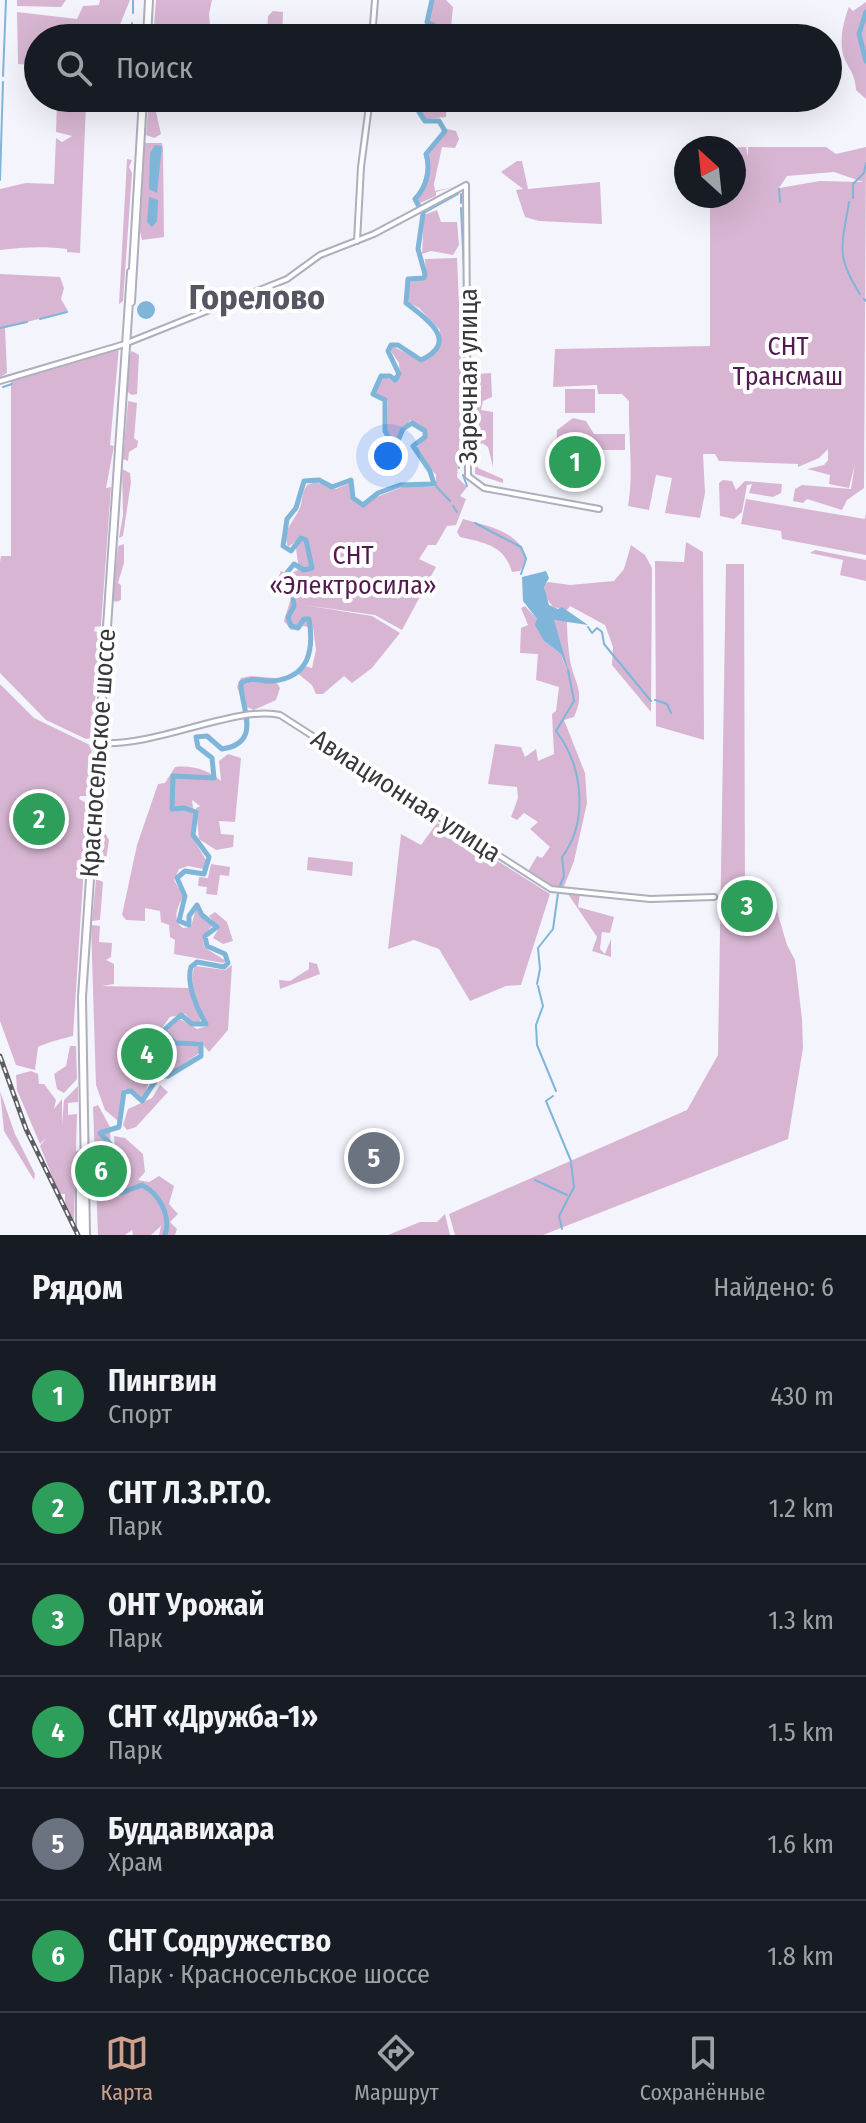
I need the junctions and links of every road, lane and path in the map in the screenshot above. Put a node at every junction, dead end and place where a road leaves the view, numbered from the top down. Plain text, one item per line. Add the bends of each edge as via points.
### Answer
1 (149, 0) edge
2 (375, 0) edge
3 (148, 24) edge
4 (373, 24) edge
5 (142, 112) edge
6 (368, 112) edge
7 (357, 241) junction
8 (126, 344) junction
9 (0, 381) edge
10 (599, 509) dead end
11 (99, 743) junction
12 (714, 897) dead end
13 (83, 1235) edge

1 - 3 highway
2 - 4 street
5 - 8 highway, Красносельское шоссе
6 - 7 street
7 - 8 street via 320,255 282,281
7 - 10 street, Заречная улица via 466,185 468,476 484,488
8 - 9 street
8 - 11 highway, Красносельское шоссе
11 - 12 street, Авиационная улица via 140,742 253,715 280,715 551,889 650,899
11 - 13 highway, Красносельское шоссе via 82,997

